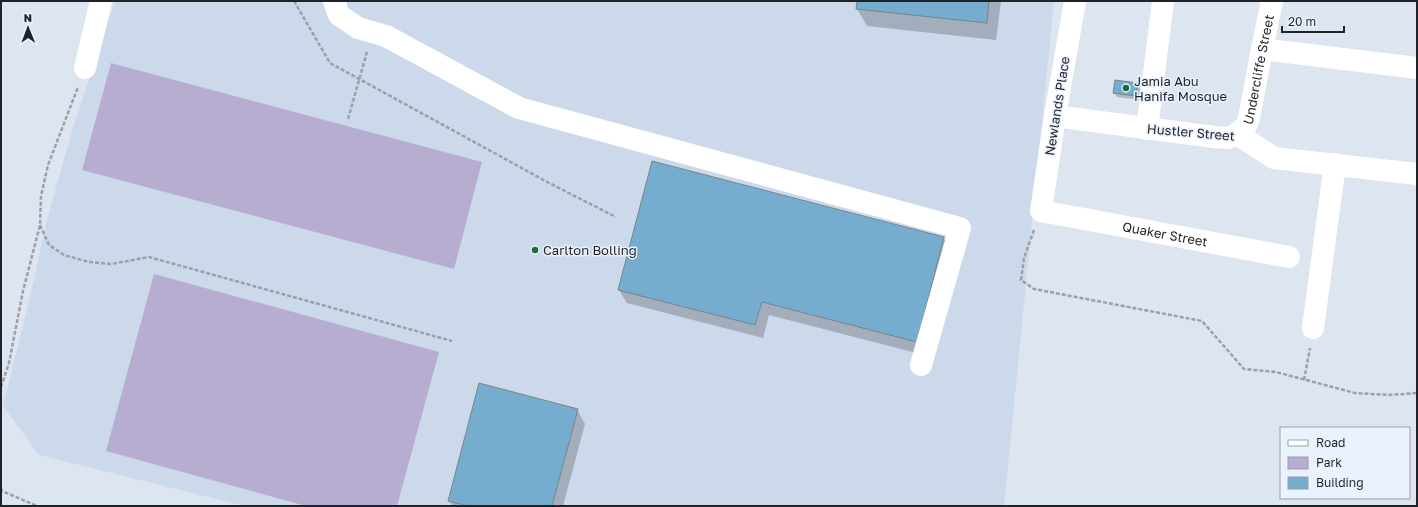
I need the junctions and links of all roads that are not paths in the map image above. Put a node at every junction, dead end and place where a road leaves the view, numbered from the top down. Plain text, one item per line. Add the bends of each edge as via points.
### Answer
1 (101, 1) edge
2 (334, 1) edge
3 (1075, 1) edge
4 (1163, 1) edge
5 (1272, 1) edge
6 (1262, 49) junction
7 (85, 68) road end
8 (1417, 68) edge
9 (1055, 116) junction
10 (1147, 129) junction
11 (1237, 134) junction
12 (1334, 164) junction
13 (1417, 174) edge
14 (1041, 211) joint
15 (1289, 257) dead end
16 (1313, 328) road end
17 (921, 365) dead end

1 - 7 street
2 - 17 street via 339,15 358,28 386,36 519,108 960,228
3 - 9 street, Newlands Place
4 - 10 street
5 - 6 street, Undercliffe Street
6 - 8 street
6 - 11 street, Undercliffe Street via 1249,118 1246,126
9 - 10 street, Hustler Street
9 - 14 street, Newlands Place
10 - 11 street, Hustler Street via 1228,138
11 - 12 street, Hustler Street via 1274,158
12 - 13 street, Hustler Street
12 - 16 street
14 - 15 street, Quaker Street

